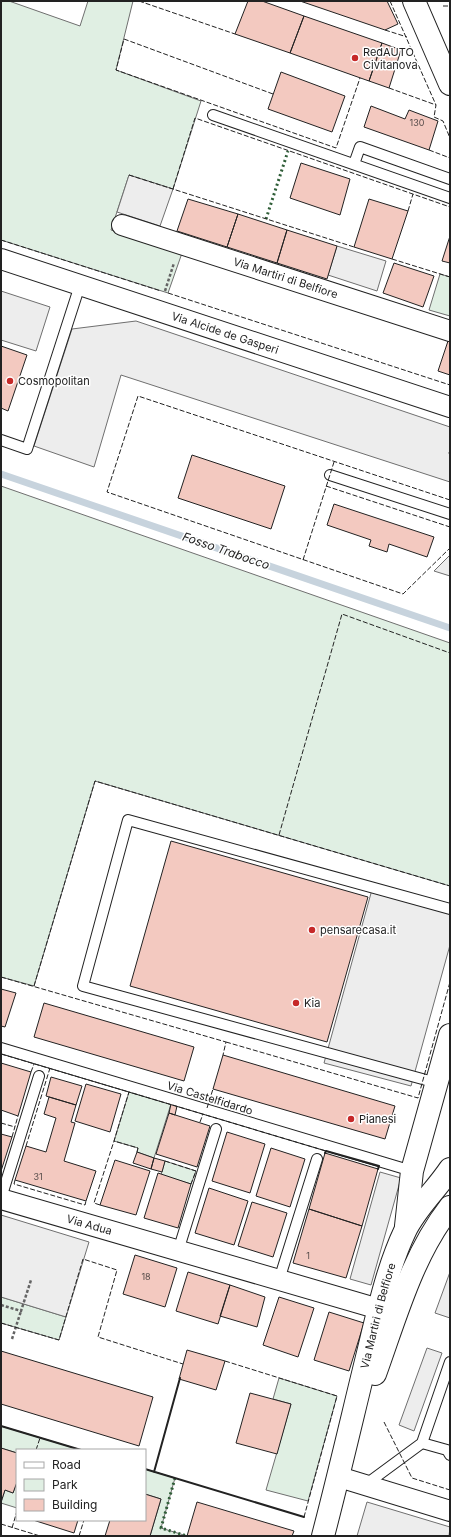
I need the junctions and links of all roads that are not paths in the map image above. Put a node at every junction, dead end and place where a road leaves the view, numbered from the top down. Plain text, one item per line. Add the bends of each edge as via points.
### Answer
1 (414, 1) edge
2 (450, 84) edge
3 (213, 115) dead end
4 (354, 164) junction
5 (450, 179) edge
6 (450, 198) edge
7 (122, 225) dead end
8 (1, 259) edge
9 (80, 285) junction
10 (450, 331) edge
11 (450, 407) edge
12 (1, 440) edge
13 (330, 475) dead end
14 (450, 514) edge
15 (450, 909) edge
16 (450, 1035) edge
17 (1, 1048) edge
18 (39, 1076) dead end
19 (437, 1083) junction
20 (216, 1129) dead end
21 (317, 1159) dead end
22 (450, 1169) edge
23 (412, 1171) junction
24 (1, 1199) edge
25 (450, 1207) edge
26 (406, 1230) junction
27 (178, 1250) junction
28 (279, 1280) junction
29 (378, 1309) junction
30 (450, 1362) edge
31 (422, 1443) junction
32 (450, 1454) edge
33 (339, 1477) junction
34 (365, 1485) junction
35 (450, 1511) edge
36 (323, 1536) edge

1 - 2 main road
3 - 4 lane
4 - 5 lane via 360,147
4 - 6 lane
7 - 10 street, Via Martiri di Belfiore
8 - 9 street, Via Alcide de Gasperi
9 - 11 street, Via Alcide de Gasperi
9 - 12 lane via 27,449
13 - 14 lane
15 - 19 lane via 128,820 83,986
16 - 19 main road
17 - 23 lane, Via Castelfidardo
18 - 24 lane, Via Adua
19 - 23 main road
20 - 27 lane
21 - 28 lane
22 - 26 main road, Via Martiri di Belfiore
23 - 26 main road
24 - 27 street, Via Adua
25 - 33 main road, Via Martiri di Belfiore via 435,1228 411,1275
26 - 29 main road, Via Martiri di Belfiore
27 - 28 street, Via Adua
28 - 29 street, Via Adua
29 - 33 main road, Via Martiri di Belfiore
30 - 31 lane
31 - 32 lane via 447,1450
31 - 34 lane
33 - 34 street
33 - 36 main road, Via Martiri di Belfiore
34 - 35 street

